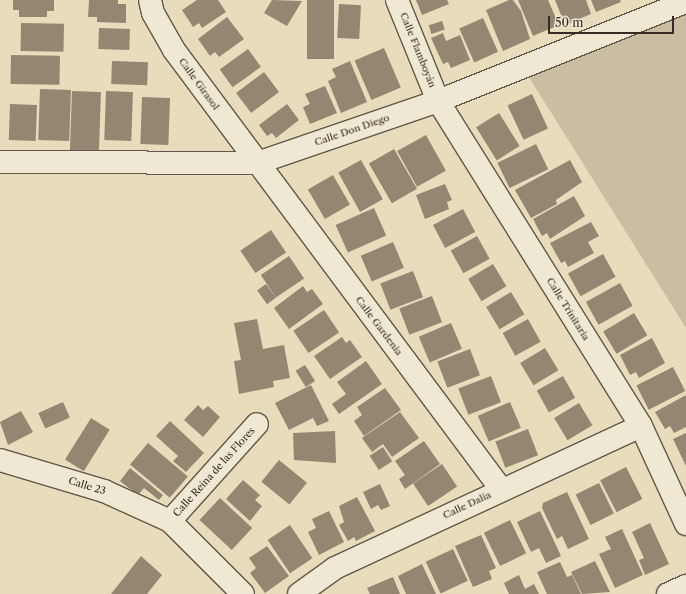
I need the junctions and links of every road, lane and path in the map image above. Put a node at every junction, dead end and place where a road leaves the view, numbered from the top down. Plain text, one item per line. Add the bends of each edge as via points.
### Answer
1 (150, 0) edge
2 (397, 0) edge
3 (686, 2) edge
4 (650, 8) edge
5 (438, 101) junction
6 (0, 162) edge
7 (257, 163) junction
8 (257, 424) dead end
9 (640, 426) junction
10 (0, 460) edge
11 (501, 490) junction
12 (170, 521) junction
13 (686, 524) edge
14 (686, 586) edge
15 (243, 594) edge
16 (299, 594) edge
17 (668, 594) edge

1 - 7 street, Calle Girasol via 153,12 174,50
2 - 5 street, Calle Flamboyán
3 - 4 street, Calle Don Diego
4 - 5 street, Calle Don Diego
5 - 7 street, Calle Don Diego
5 - 9 street, Calle Trinitaria
6 - 7 street, Calle Don Diego
7 - 11 street, Calle Gardenia
8 - 12 street, Calle Reina de las Flores
9 - 11 street, Calle Dalia
9 - 13 street, Calle Trinitaria
10 - 12 street, Calle 23 via 104,491
11 - 16 street, Calle Dalia via 336,568
12 - 15 street
14 - 17 street

